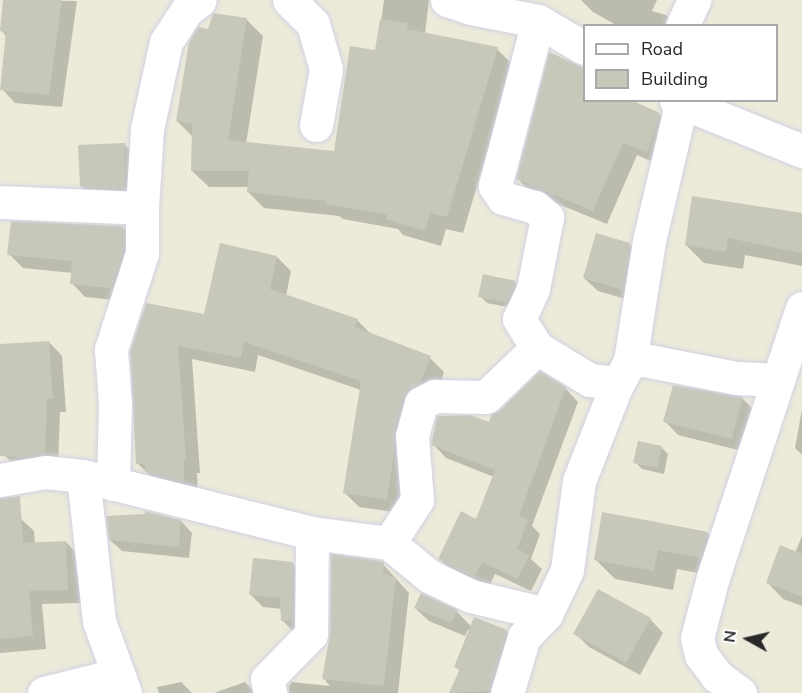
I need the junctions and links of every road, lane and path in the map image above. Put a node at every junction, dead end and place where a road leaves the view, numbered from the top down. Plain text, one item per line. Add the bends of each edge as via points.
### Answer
1 (200, 0) edge
2 (289, 0) edge
3 (447, 0) edge
4 (694, 0) edge
5 (538, 21) junction
6 (683, 24) edge
7 (583, 47) edge
8 (680, 102) edge
9 (316, 125) dead end
10 (802, 151) edge
11 (0, 202) edge
12 (142, 208) junction
13 (802, 308) edge
14 (537, 348) junction
15 (624, 372) junction
16 (778, 380) junction
17 (0, 480) edge
18 (98, 480) junction
19 (312, 533) junction
20 (389, 543) junction
21 (546, 614) junction
22 (44, 693) edge
23 (107, 693) edge
24 (124, 693) edge
25 (270, 693) edge
26 (507, 693) edge
27 (740, 693) edge

1 - 12 street via 187,10 166,42 147,129
2 - 9 street via 313,24 326,69
3 - 5 street
4 - 6 street
5 - 7 street
5 - 14 street via 495,186 503,198 535,207 547,217 533,289 519,319
8 - 10 street
8 - 15 street
11 - 12 street
12 - 18 street via 142,253 111,349 115,404
13 - 16 street
14 - 15 street via 590,380
14 - 20 street via 486,397 435,396 422,403 412,436 417,500
15 - 16 street via 644,360 736,378
15 - 21 street via 579,481 567,570
16 - 27 street via 713,577 697,638 700,655 717,676
17 - 18 street via 45,472
18 - 19 street
18 - 24 street via 99,621
19 - 20 street
19 - 25 street via 311,634 267,679
20 - 21 street via 429,576 471,596
21 - 26 street via 524,638
22 - 23 street via 100,679

